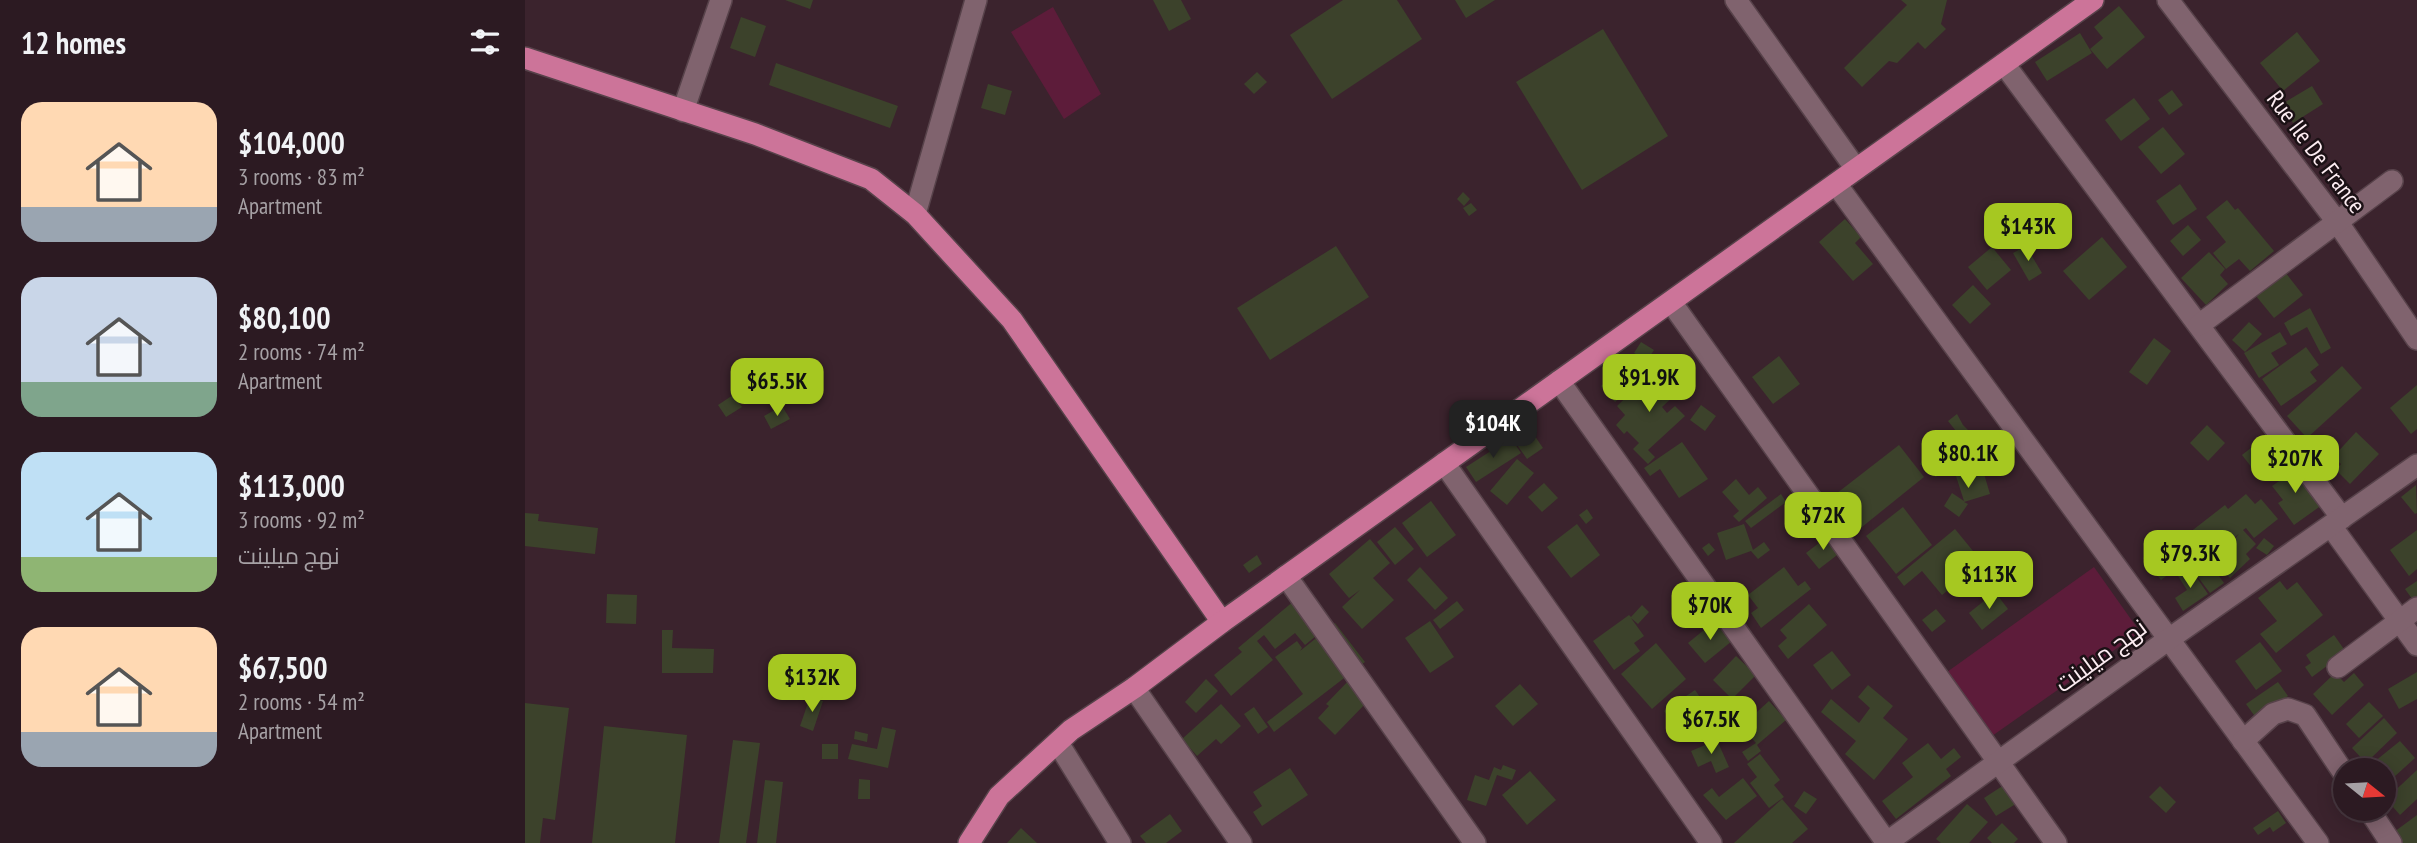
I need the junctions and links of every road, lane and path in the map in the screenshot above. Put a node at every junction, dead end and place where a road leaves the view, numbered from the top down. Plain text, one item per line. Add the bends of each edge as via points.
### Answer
1 (721, 0) edge
2 (975, 0) edge
3 (1736, 0) edge
4 (2093, 0) edge
5 (2168, 0) edge
6 (525, 58) edge
7 (2004, 64) junction
8 (683, 111) junction
9 (1856, 169) junction
10 (2392, 181) dead end
11 (1836, 184) junction
12 (915, 214) junction
13 (2338, 223) junction
14 (1671, 302) junction
15 (2199, 325) junction
16 (2417, 339) edge
17 (1559, 381) junction
18 (1444, 463) junction
19 (2417, 465) edge
20 (2336, 522) junction
21 (1286, 576) junction
22 (2417, 608) edge
23 (2399, 621) junction
24 (1222, 622) junction
25 (2169, 639) junction
26 (2417, 645) edge
27 (2338, 667) dead end
28 (1134, 688) junction
29 (2243, 741) junction
30 (1058, 743) junction
31 (2334, 758) edge
32 (1999, 762) junction
33 (2377, 821) edge
34 (969, 843) edge
35 (1120, 843) edge
36 (1241, 843) edge
37 (1475, 843) edge
38 (1711, 843) edge
39 (1887, 843) edge
40 (2056, 843) edge
41 (2318, 843) edge
42 (2391, 843) edge

1 - 8 street
2 - 12 street
3 - 9 street
4 - 7 main road
5 - 13 street, Rue Ile De France
6 - 8 main road
7 - 9 main road
7 - 15 street
8 - 12 main road via 871,179
9 - 11 main road
10 - 13 street
11 - 14 main road
11 - 25 street
12 - 24 main road via 1012,320
13 - 15 street
13 - 16 street, Rue Ile De France
14 - 17 main road
14 - 32 street
15 - 20 street
17 - 18 main road
17 - 39 street
18 - 21 main road
18 - 38 street
19 - 20 street, نهج ميلينت
20 - 23 street
20 - 25 street, نهج ميلينت
21 - 24 main road
21 - 37 street
22 - 23 street
23 - 26 street
23 - 27 street
24 - 28 main road
25 - 29 street
25 - 32 street, نهج ميلينت
28 - 30 main road
28 - 36 street
29 - 31 street via 2273,714 2288,709 2305,715
29 - 41 street
30 - 34 main road via 999,796
30 - 35 street
32 - 39 street, نهج ميلينت
32 - 40 street
33 - 42 street

